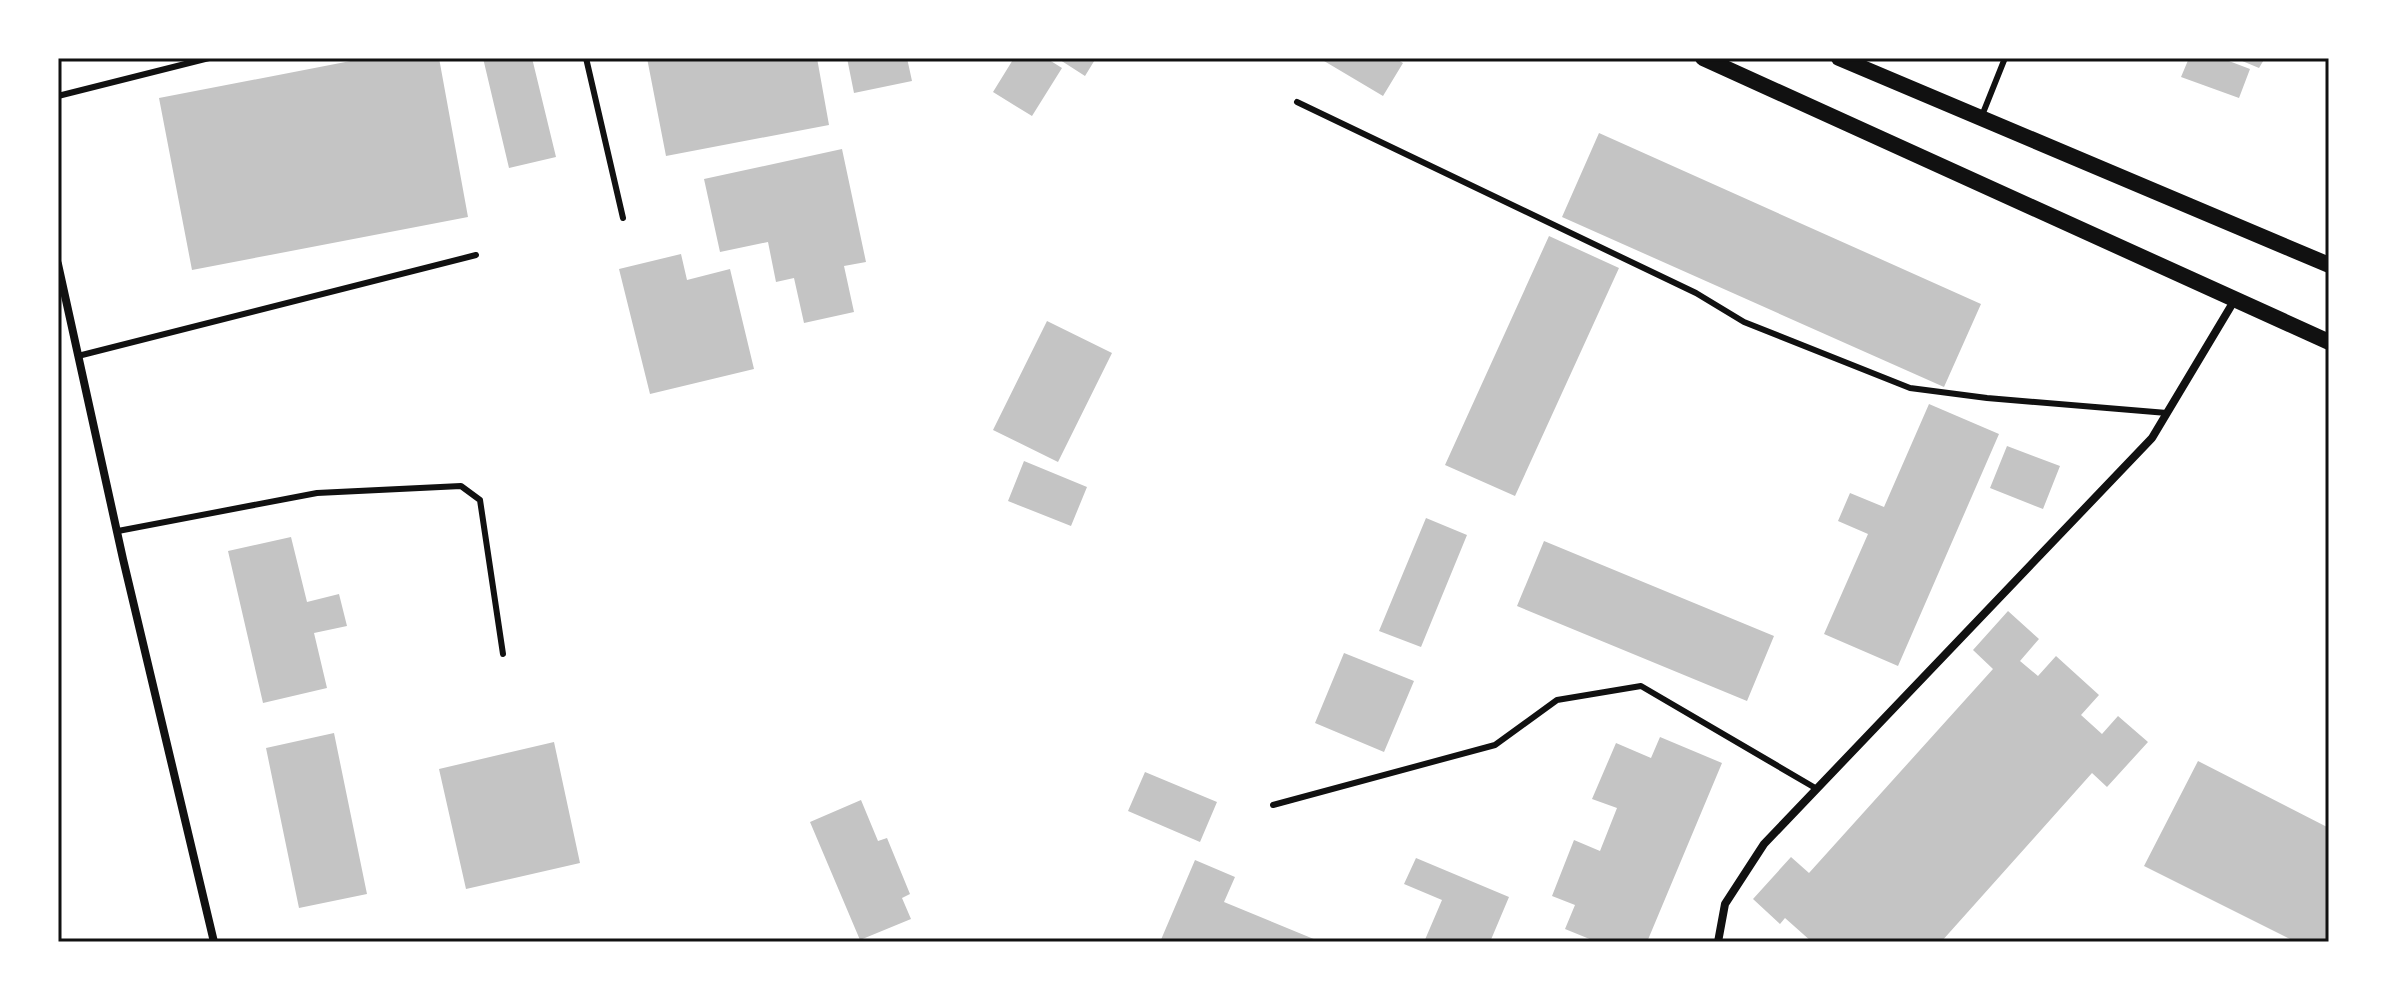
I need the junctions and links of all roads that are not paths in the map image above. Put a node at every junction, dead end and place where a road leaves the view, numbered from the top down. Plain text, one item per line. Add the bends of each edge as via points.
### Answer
1 (209, 58) edge
2 (586, 58) edge
3 (1703, 58) edge
4 (1839, 58) edge
5 (2005, 58) edge
6 (58, 96) edge
7 (1297, 102) dead end
8 (1981, 118) junction
9 (623, 218) dead end
10 (476, 255) dead end
11 (58, 264) edge
12 (2329, 265) edge
13 (2234, 301) junction
14 (2329, 342) edge
15 (78, 356) junction
16 (2167, 413) junction
17 (118, 531) junction
18 (503, 654) dead end
19 (1817, 789) junction
20 (1273, 805) dead end
21 (214, 942) edge
22 (1718, 942) edge

1 - 6 lane
2 - 9 lane
3 - 13 main road
4 - 8 main road
5 - 8 lane
7 - 16 lane via 1696,293 1744,322 1910,388
8 - 12 main road
10 - 15 lane
11 - 15 street
13 - 14 main road
13 - 16 street
15 - 17 street
16 - 19 street via 2131,461
17 - 18 lane via 317,493 461,486 480,500
17 - 21 street
19 - 20 lane via 1641,686 1557,700 1495,745
19 - 22 street via 1764,844 1725,904

